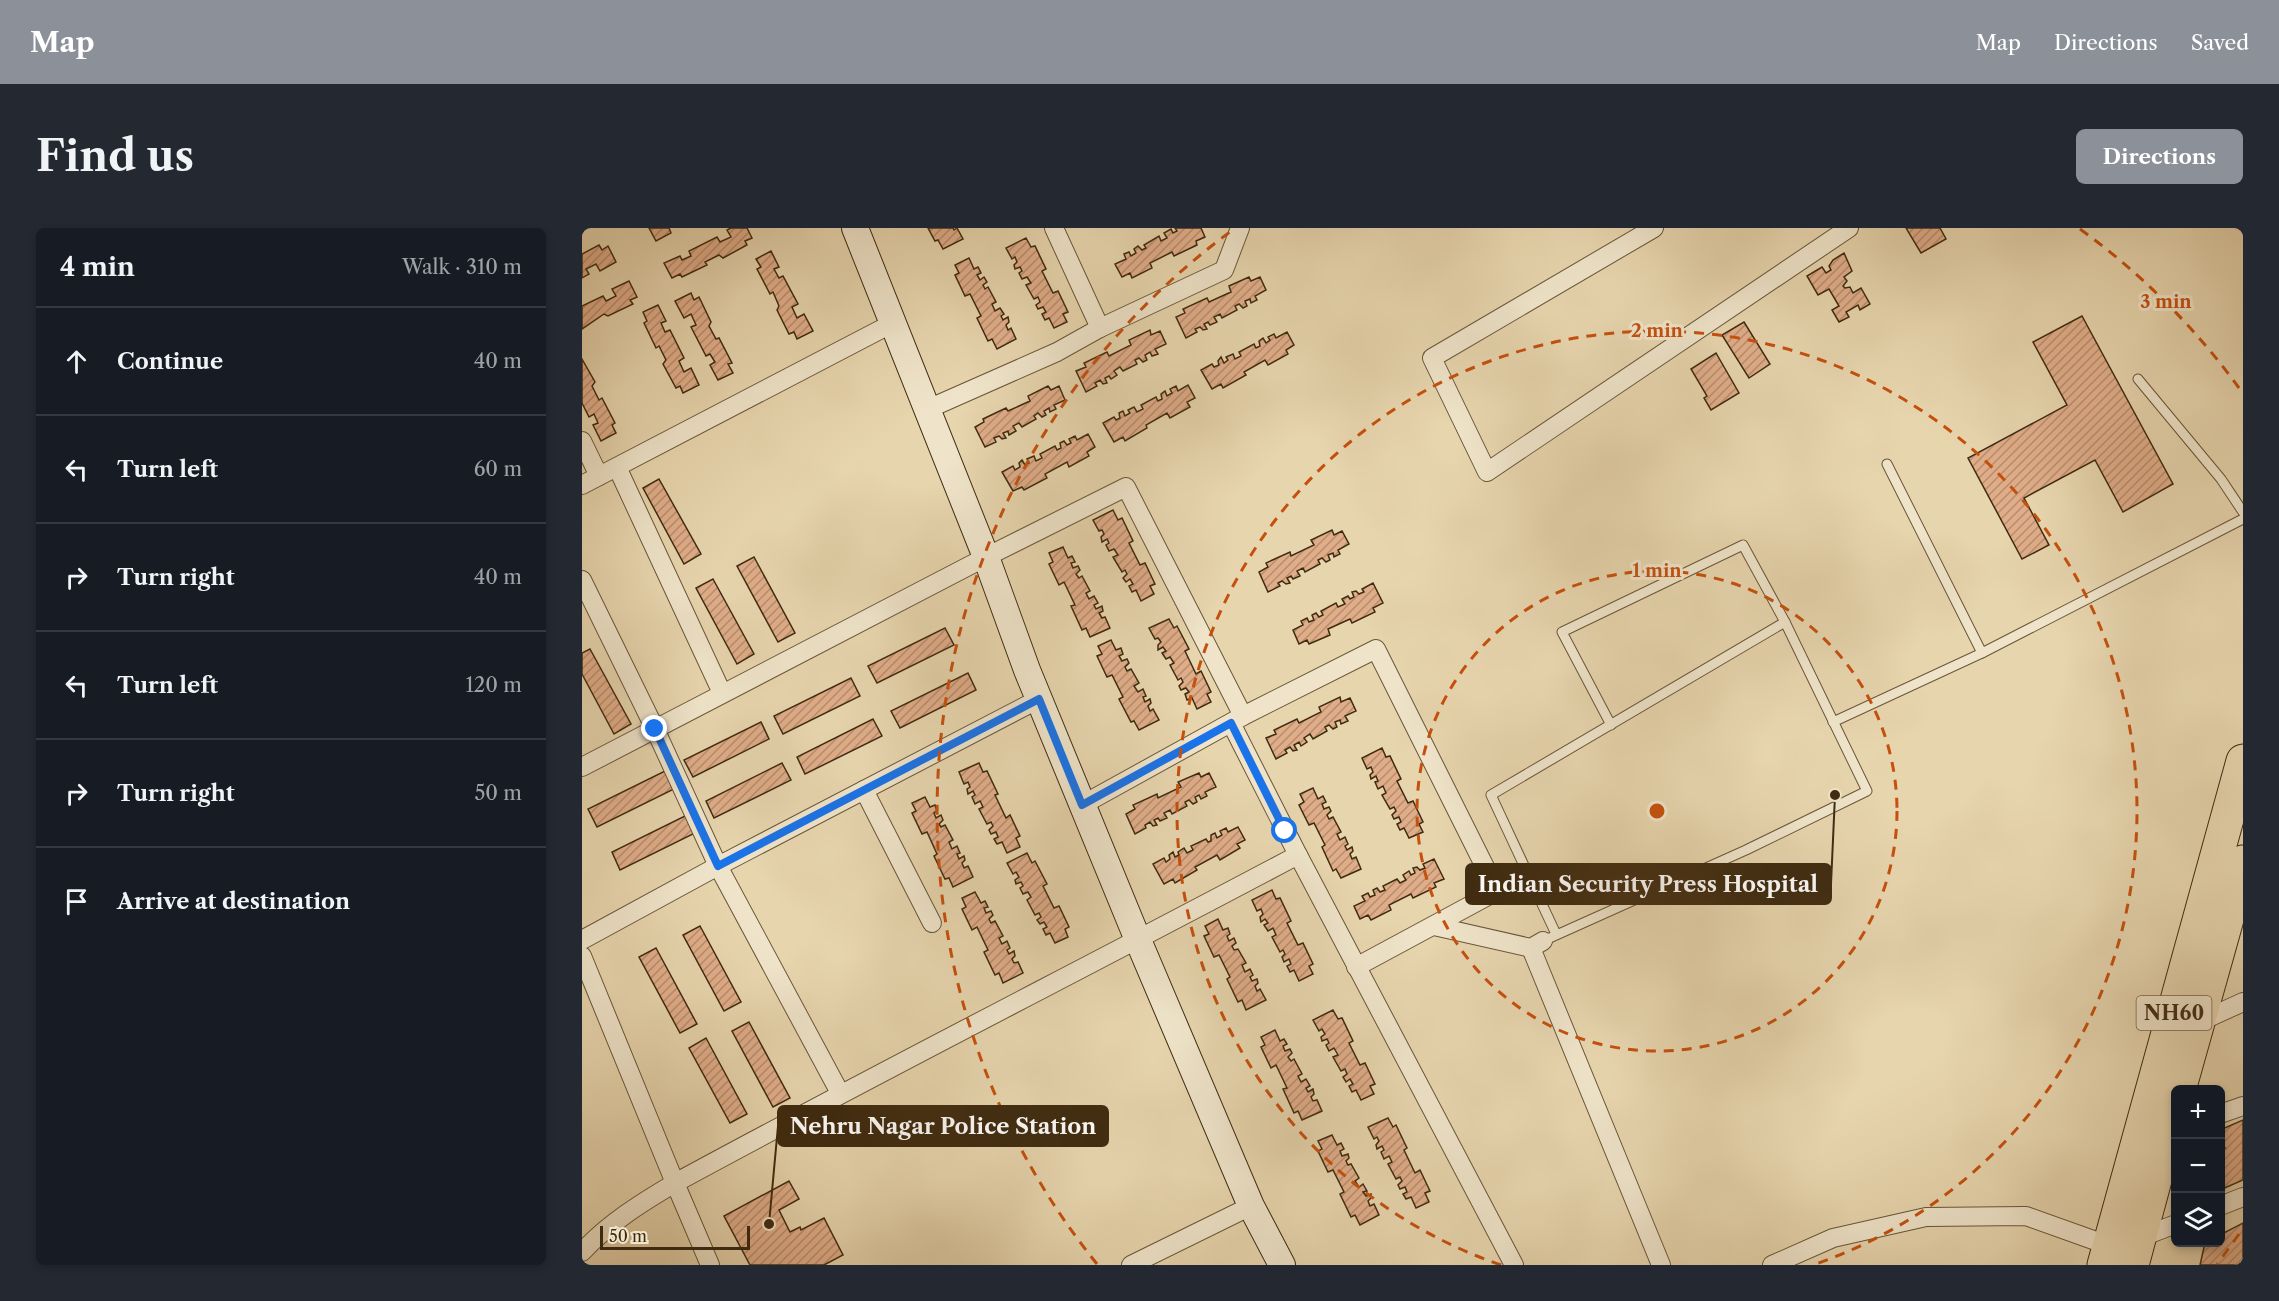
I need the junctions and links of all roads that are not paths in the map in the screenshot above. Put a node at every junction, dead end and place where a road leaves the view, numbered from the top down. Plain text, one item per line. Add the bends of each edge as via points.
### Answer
1 (855, 228) edge
2 (1054, 228) edge
3 (1240, 228) edge
4 (1654, 228) edge
5 (1849, 228) edge
6 (892, 323) junction
7 (1100, 328) junction
8 (2138, 379) dead end
9 (928, 410) junction
10 (582, 441) edge
11 (1887, 464) dead end
12 (617, 466) junction
13 (599, 476) junction
14 (582, 485) edge
15 (2243, 512) edge
16 (2243, 519) edge
17 (986, 557) junction
18 (582, 580) edge
19 (1785, 622) junction
20 (1982, 652) junction
21 (722, 693) junction
22 (1039, 699) junction
23 (1237, 719) junction
24 (1833, 722) junction
25 (1611, 725) junction
26 (655, 729) junction
27 (2243, 761) edge
28 (582, 767) edge
29 (864, 790) junction
30 (1082, 805) junction
31 (1298, 855) junction
32 (2243, 862) edge
33 (718, 866) junction
34 (932, 923) dead end
35 (1434, 926) junction
36 (582, 940) edge
37 (1138, 940) junction
38 (1543, 941) junction
39 (582, 956) edge
40 (1356, 967) junction
41 (2243, 1002) edge
42 (2197, 1023) junction
43 (2180, 1085) edge
44 (840, 1093) junction
45 (2243, 1106) edge
46 (2225, 1112) edge
47 (2171, 1132) edge
48 (675, 1183) junction
49 (2243, 1197) edge
50 (2225, 1204) edge
51 (1251, 1206) junction
52 (2171, 1226) edge
53 (582, 1252) edge
54 (2121, 1254) edge
55 (710, 1265) edge
56 (1131, 1265) edge
57 (1282, 1265) edge
58 (1514, 1265) edge
59 (1661, 1265) edge
60 (1772, 1265) edge

1 - 6 street
2 - 7 street
3 - 7 street via 1224,270
4 - 5 street via 1432,358 1487,472
6 - 9 street
6 - 12 street
7 - 9 street via 1057,352
8 - 15 lane via 2221,479
9 - 17 street
10 - 13 street
11 - 20 lane
12 - 13 street
12 - 21 street
13 - 14 street
16 - 20 lane
17 - 21 street
17 - 22 street
17 - 23 street via 1126,487
18 - 26 street
19 - 24 lane
19 - 25 lane
19 - 25 lane via 1743,545 1562,632
20 - 24 lane
21 - 26 street
22 - 29 street
22 - 30 street
23 - 30 street
23 - 31 street
23 - 35 street via 1376,649 1497,891
24 - 38 lane via 1867,791
25 - 38 lane via 1491,795
26 - 28 street
26 - 33 street
27 - 54 highway, NH60
29 - 33 street
29 - 34 street
30 - 37 street
31 - 37 street
31 - 40 street
32 - 42 highway, NH60
33 - 36 street
33 - 44 street
35 - 38 street
35 - 40 street
37 - 44 street
37 - 51 street
38 - 59 street
39 - 48 street
40 - 58 street
41 - 42 street
42 - 43 highway, NH60
44 - 48 street
45 - 46 street
47 - 54 highway
48 - 53 street via 632,1208
48 - 55 street
49 - 50 street
51 - 56 street
51 - 57 street
52 - 54 street
54 - 60 street via 2026,1216 1926,1217 1833,1238

